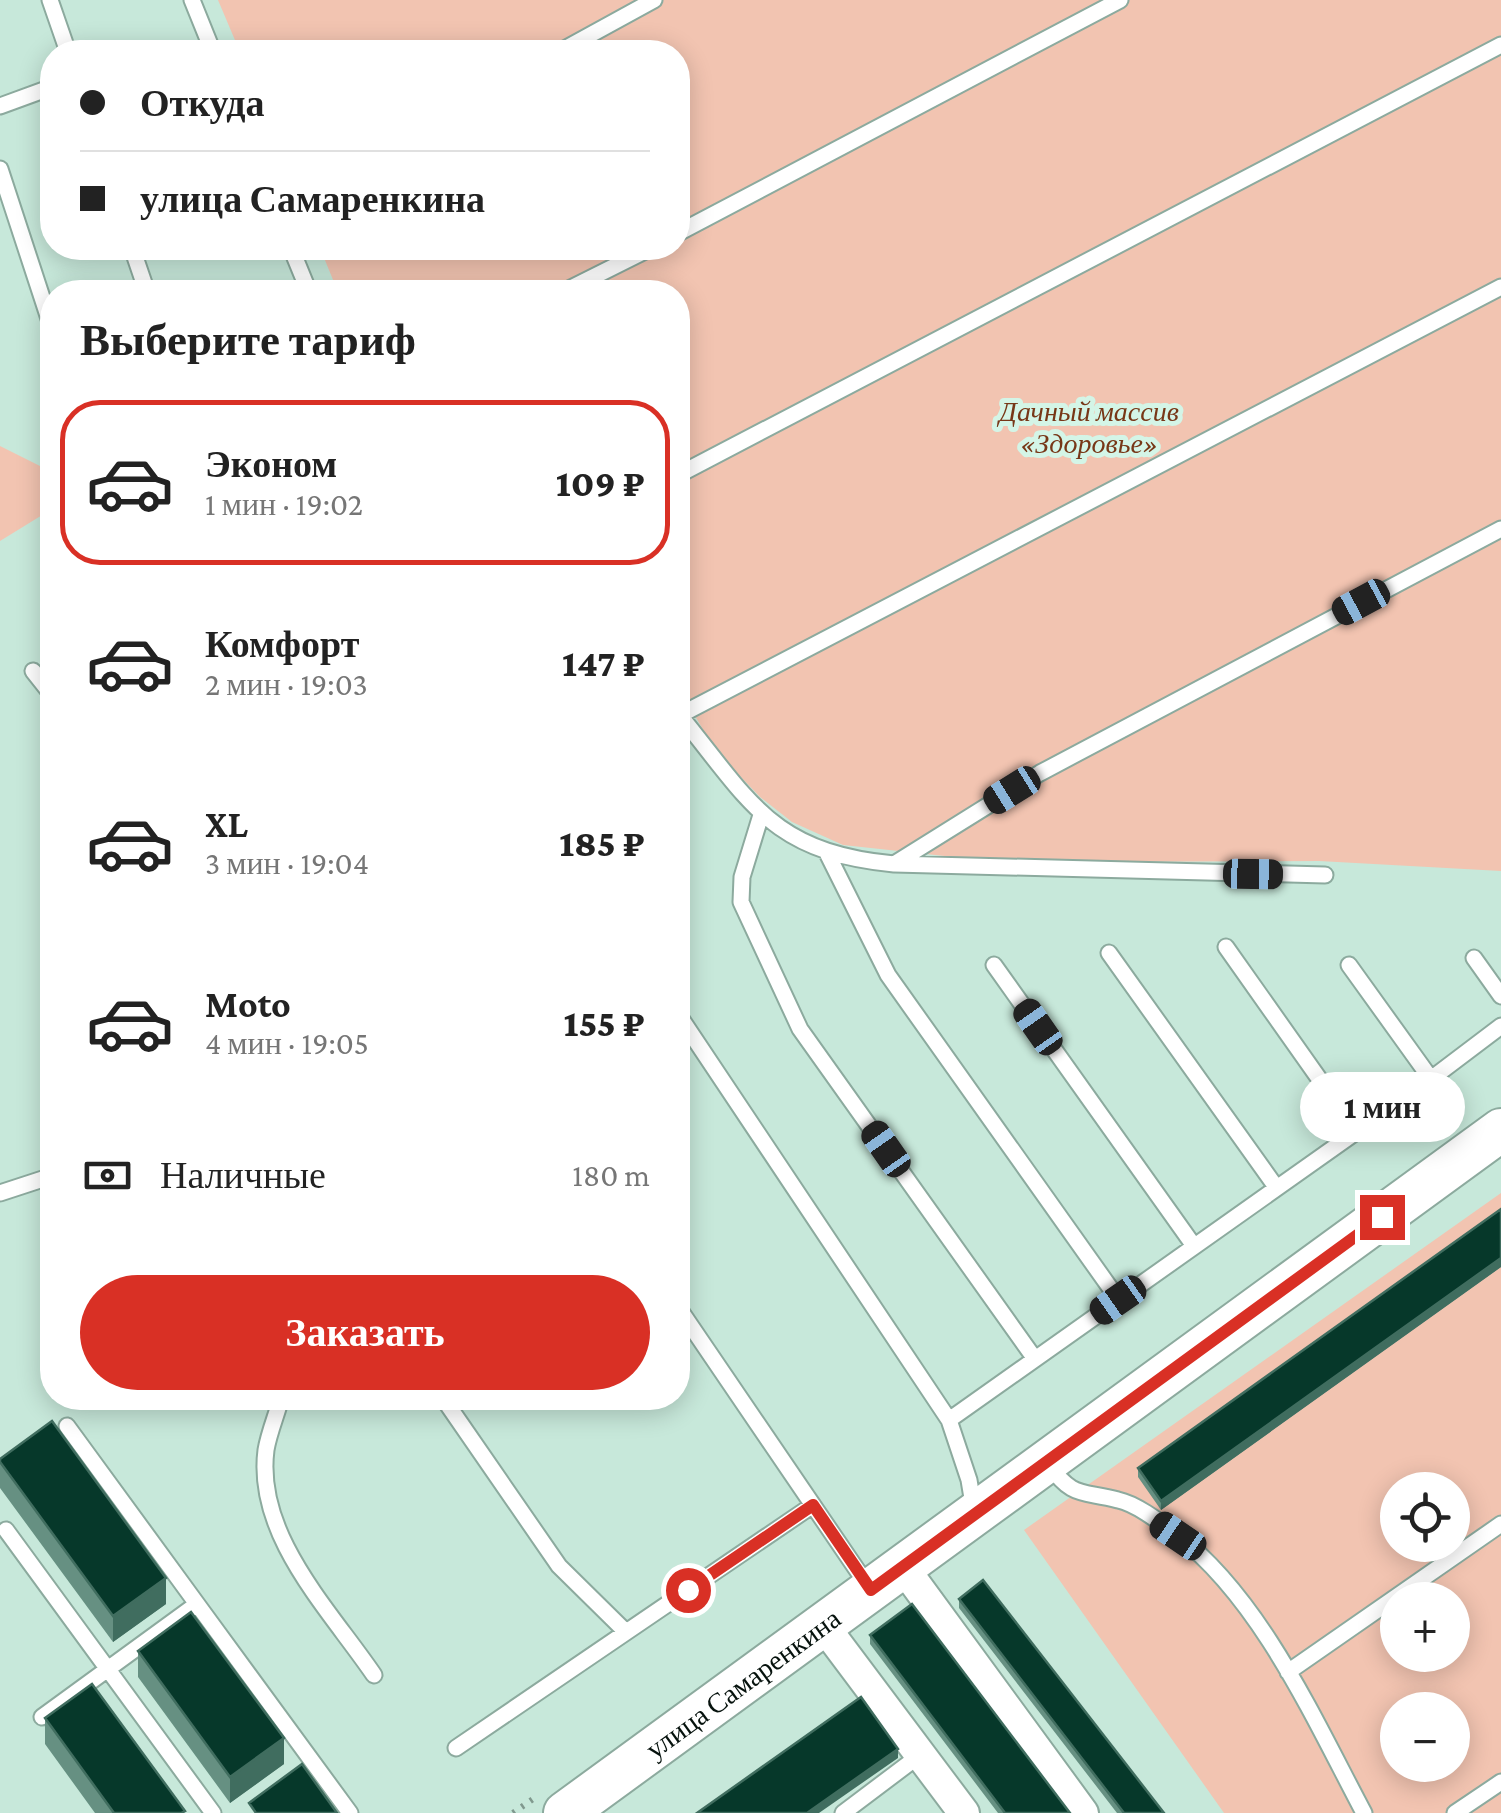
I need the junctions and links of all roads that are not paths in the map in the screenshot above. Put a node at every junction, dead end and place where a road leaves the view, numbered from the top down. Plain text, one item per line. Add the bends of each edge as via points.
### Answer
1 (50, 0) edge
2 (654, 0) edge
3 (1120, 0) edge
4 (197, 2) edge
5 (64, 40) edge
6 (209, 40) edge
7 (581, 40) edge
8 (1501, 46) edge
9 (40, 91) edge
10 (0, 106) edge
11 (0, 169) edge
12 (690, 228) edge
13 (627, 260) edge
14 (587, 280) edge
15 (1501, 286) edge
16 (40, 291) edge
17 (690, 469) edge
18 (1501, 529) edge
19 (33, 671) dead end
20 (40, 680) edge
21 (690, 708) edge
22 (690, 728) edge
23 (761, 815) junction
24 (828, 855) junction
25 (894, 864) junction
26 (1326, 875) dead end
27 (1226, 947) dead end
28 (1109, 953) dead end
29 (1474, 958) dead end
30 (994, 964) dead end
31 (1349, 964) dead end
32 (1501, 996) edge
33 (1501, 1026) edge
34 (690, 1032) edge
35 (1430, 1079) junction
36 (1501, 1130) edge
37 (1356, 1131) junction
38 (40, 1180) edge
39 (1276, 1188) junction
40 (0, 1193) edge
41 (1194, 1246) junction
42 (1118, 1300) junction
43 (690, 1325) edge
44 (1035, 1358) junction
45 (278, 1410) edge
46 (451, 1410) edge
47 (948, 1420) junction
48 (67, 1426) dead end
49 (1047, 1462) junction
50 (813, 1505) junction
51 (974, 1514) junction
52 (1501, 1524) edge
53 (6, 1530) dead end
54 (887, 1578) junction
55 (197, 1604) junction
56 (823, 1624) junction
57 (626, 1632) junction
58 (107, 1669) junction
59 (1288, 1672) junction
60 (374, 1674) dead end
61 (42, 1716) edge
62 (456, 1748) dead end
63 (920, 1755) junction
64 (1501, 1782) edge
65 (212, 1813) edge
66 (350, 1813) edge
67 (565, 1813) edge
68 (843, 1813) edge
69 (964, 1813) edge
70 (1083, 1813) edge
71 (1364, 1813) edge
72 (1455, 1813) edge

1 - 5 lane
2 - 7 lane
3 - 12 lane
4 - 6 lane
8 - 17 lane
9 - 10 lane
11 - 16 lane
13 - 14 lane
15 - 21 lane
18 - 25 lane via 1040,773
19 - 20 lane
22 - 23 lane
23 - 24 lane
23 - 44 lane via 741,902 800,1029
24 - 25 lane
24 - 42 lane via 888,975
25 - 26 lane
27 - 37 lane
28 - 39 lane
29 - 32 lane
30 - 41 lane
31 - 35 lane
33 - 35 lane
34 - 47 lane
35 - 37 lane
36 - 49 main road, улица Самаренкина
37 - 39 lane
38 - 40 lane
39 - 41 lane
41 - 42 lane
42 - 44 lane
43 - 50 lane
44 - 47 lane
45 - 60 lane via 266,1449 267,1492 280,1537
46 - 57 lane via 559,1566
47 - 51 lane
48 - 55 lane
49 - 51 main road, улица Самаренкина
49 - 59 lane via 1066,1488 1120,1500 1216,1568
50 - 54 lane
50 - 57 lane
51 - 54 main road, улица Самаренкина
52 - 59 lane
53 - 58 lane
54 - 56 main road, улица Самаренкина
54 - 70 street
55 - 58 lane
55 - 66 lane
56 - 63 street
56 - 67 main road, улица Самаренкина
57 - 62 lane
58 - 61 lane
58 - 65 lane
59 - 71 lane
63 - 68 lane
63 - 69 street
64 - 72 lane

